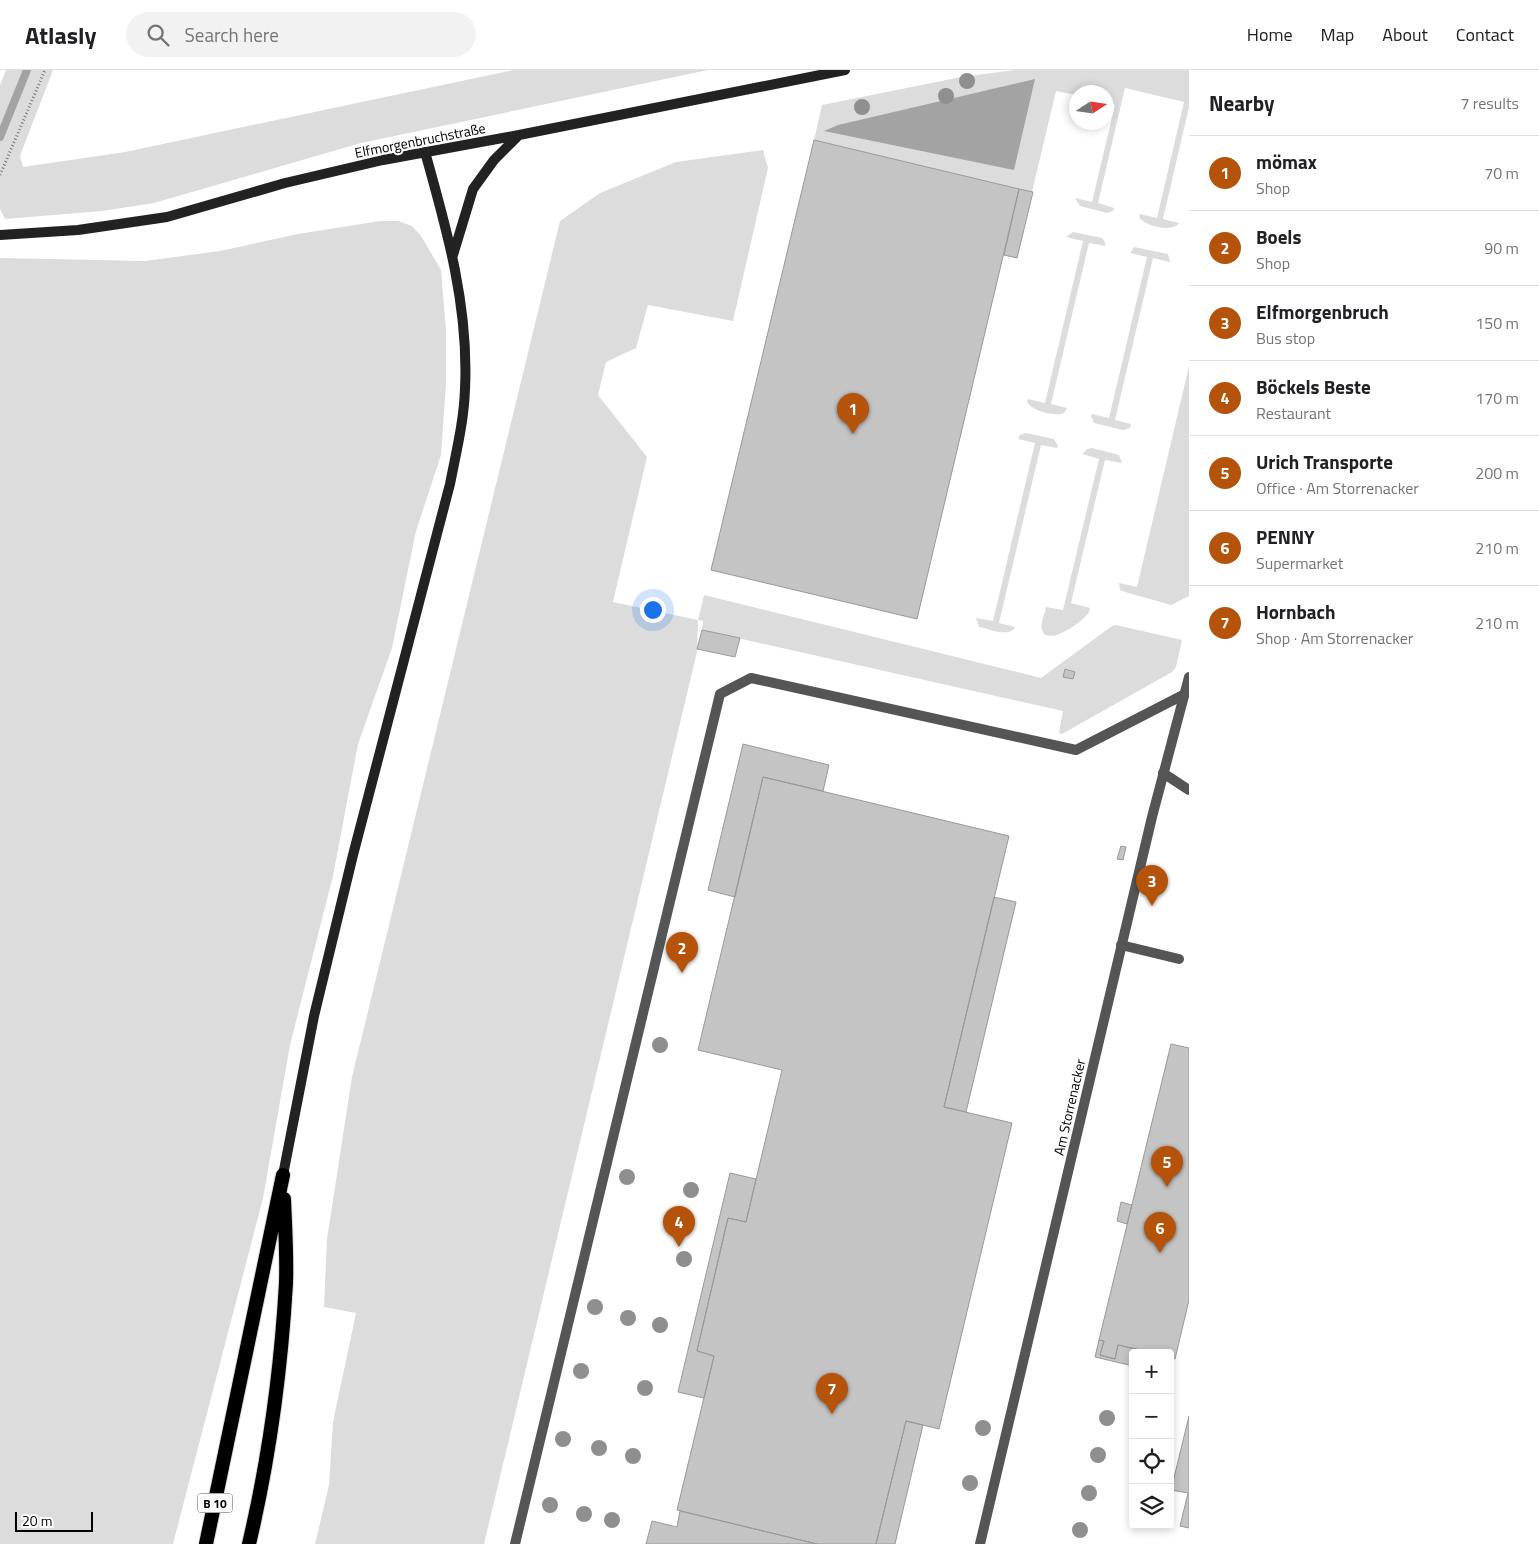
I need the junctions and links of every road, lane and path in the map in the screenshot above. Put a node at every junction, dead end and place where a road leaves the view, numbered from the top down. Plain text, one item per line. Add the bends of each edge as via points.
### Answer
1 (45, 70) edge
2 (846, 70) edge
3 (519, 135) junction
4 (426, 152) junction
5 (0, 175) edge
6 (0, 235) edge
7 (453, 256) junction
8 (1189, 677) edge
9 (1185, 694) junction
10 (1163, 773) junction
11 (1189, 790) edge
12 (1121, 945) junction
13 (1179, 959) dead end
14 (284, 1175) junction
15 (206, 1544) edge
16 (249, 1544) edge
17 (515, 1544) edge
18 (980, 1544) edge

1 - 5 path
2 - 3 main road, Elfmorgenbruchstraße
3 - 4 main road, Elfmorgenbruchstraße
3 - 7 main road via 494,160 473,189
4 - 6 main road, Elfmorgenbruchstraße via 285,183 151,220 78,230
4 - 7 main road
7 - 14 main road via 466,352 461,427 450,484 314,1016
8 - 9 street, Am Storrenacker
9 - 10 street, Am Storrenacker
9 - 17 street via 1076,750 751,678 720,694
10 - 11 street
10 - 12 street, Am Storrenacker
12 - 13 street
12 - 18 street, Am Storrenacker
14 - 15 highway, B 10
14 - 16 highway via 286,1282 262,1490

